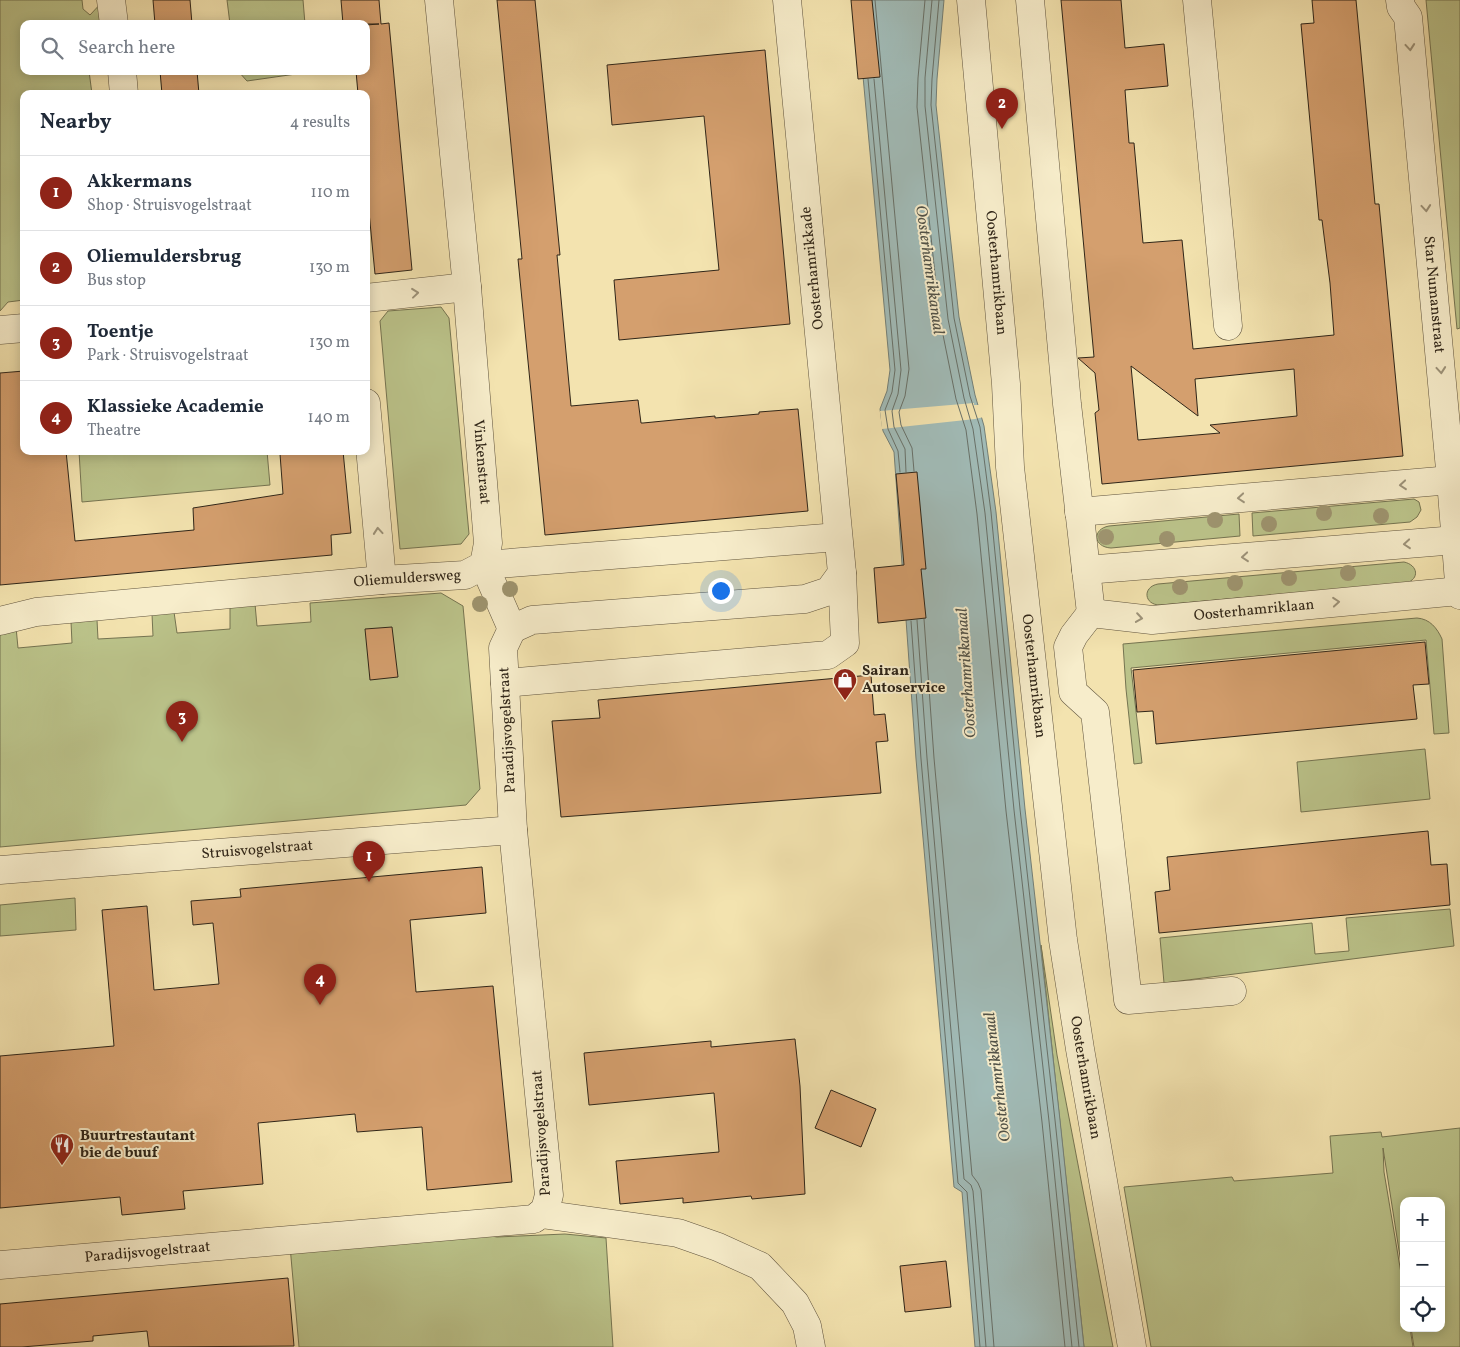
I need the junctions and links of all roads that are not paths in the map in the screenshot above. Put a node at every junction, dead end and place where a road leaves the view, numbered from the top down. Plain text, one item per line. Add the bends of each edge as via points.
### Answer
1 (112, 0) edge
2 (439, 0) edge
3 (787, 0) edge
4 (971, 0) edge
5 (1030, 0) edge
6 (1197, 0) edge
7 (1400, 0) edge
8 (114, 20) edge
9 (122, 75) edge
10 (124, 90) edge
11 (466, 288) junction
12 (370, 298) edge
13 (1228, 326) dead end
14 (20, 328) edge
15 (0, 330) edge
16 (370, 447) edge
17 (1451, 480) junction
18 (1079, 512) junction
19 (838, 537) junction
20 (1456, 540) junction
21 (484, 566) junction
22 (1086, 570) junction
23 (842, 573) junction
24 (382, 580) junction
25 (1460, 591) edge
26 (1460, 595) edge
27 (1091, 613) junction
28 (0, 621) edge
29 (512, 629) junction
30 (504, 683) junction
31 (514, 830) junction
32 (0, 870) edge
33 (1232, 991) dead end
34 (541, 1214) junction
35 (0, 1265) edge
36 (811, 1347) edge
37 (1132, 1347) edge

1 - 8 street
2 - 11 street, Vinkenstraat
3 - 19 street, Oosterhamrikkade
4 - 37 street, Oosterhamrikbaan via 1006,384 1010,467 1064,940
5 - 18 street
6 - 13 street
7 -> 17 street, Star Numanstraat via 1408,17
9 - 10 street
12 -> 11 street
11 - 21 street, Vinkenstraat via 488,543
14 - 15 street
24 -> 16 street
17 -> 18 street
17 - 20 street, Star Numanstraat
18 - 22 street
19 - 21 street, Oliemuldersweg
19 - 23 street
20 -> 22 street
20 - 25 street, Star Numanstraat
21 - 24 street, Oliemuldersweg via 465,575
21 - 29 street
22 - 27 street
23 - 29 street via 829,591 805,599 532,620
23 - 30 street via 845,643 828,655
24 - 28 street, Oliemuldersweg via 36,612
25 - 26 street, Star Numanstraat
27 -> 25 street, Oosterhamriklaan via 1152,620
27 - 33 street via 1068,646 1071,688 1095,712 1128,1000
29 - 30 street, Paradijsvogelstraat via 503,648
30 - 31 street, Paradijsvogelstraat
31 - 32 street, Struisvogelstraat
31 - 34 street, Paradijsvogelstraat via 549,1195
34 - 35 street, Paradijsvogelstraat via 534,1219
34 - 36 street via 678,1233 760,1266 795,1303 807,1326

